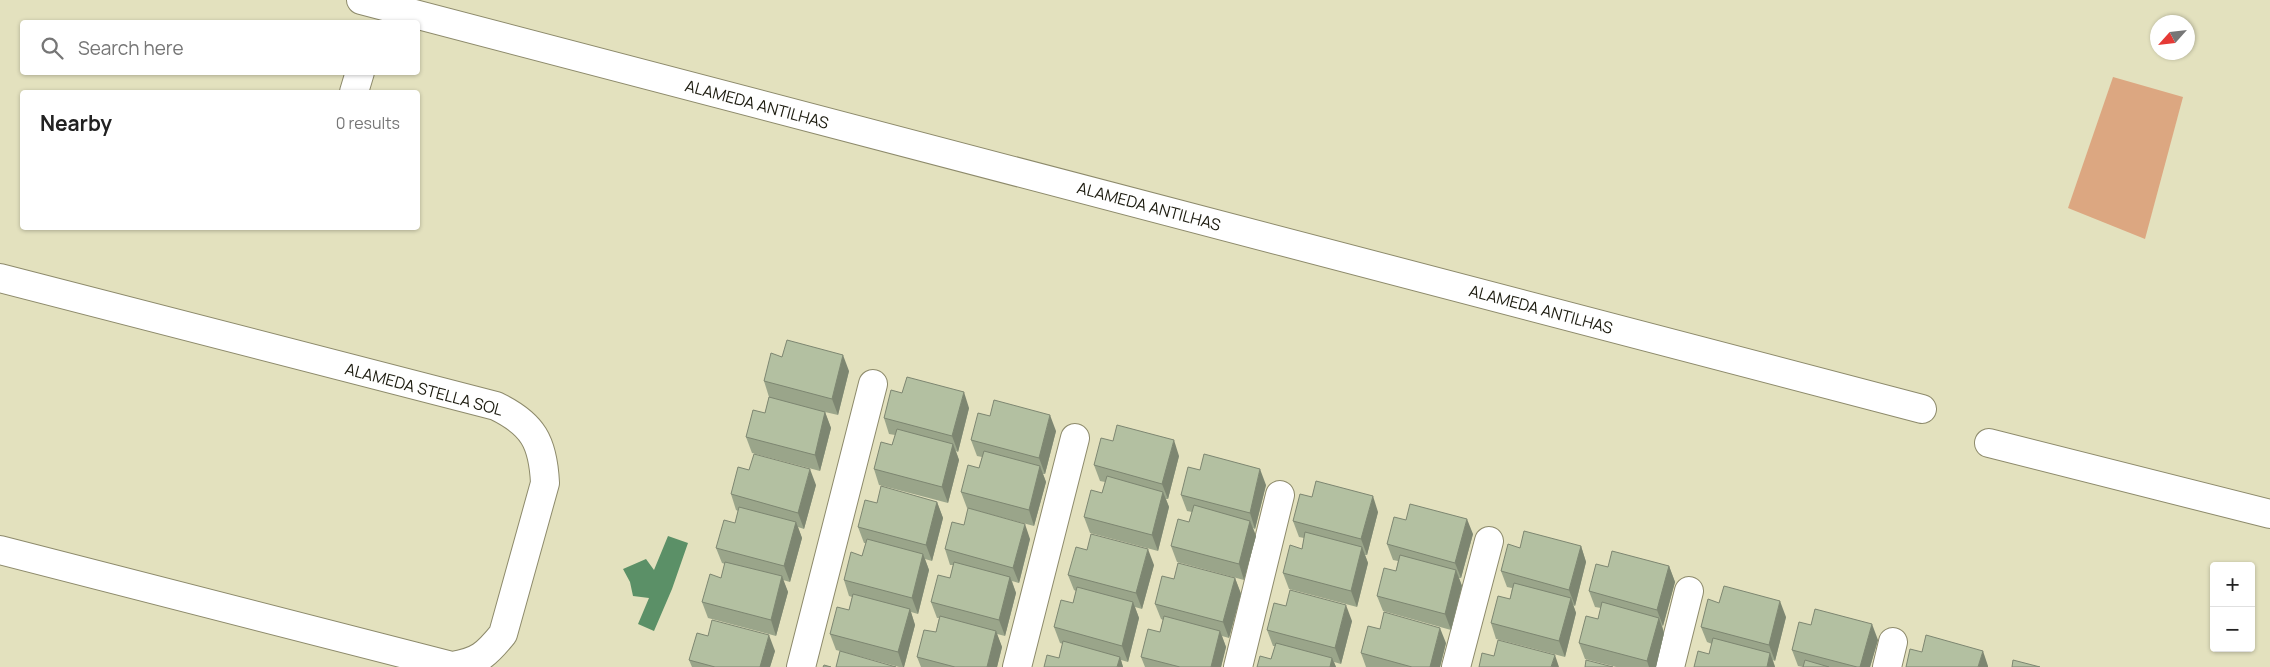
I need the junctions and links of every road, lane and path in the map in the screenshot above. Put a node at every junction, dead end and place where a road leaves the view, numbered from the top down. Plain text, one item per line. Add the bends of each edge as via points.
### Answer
1 (372, 7) edge
2 (359, 75) edge
3 (355, 90) edge
4 (0, 278) edge
5 (873, 384) dead end
6 (1922, 409) dead end
7 (1075, 438) dead end
8 (1989, 443) dead end
9 (1280, 495) dead end
10 (2270, 514) edge
11 (1489, 541) dead end
12 (0, 550) edge
13 (1690, 591) dead end
14 (801, 667) edge
15 (1017, 667) edge
16 (1238, 667) edge
17 (1456, 667) edge
18 (1670, 667) edge

1 - 6 street, ALAMEDA ANTILHAS
2 - 3 street
4 - 12 street, ALAMEDA STELLA SOL via 496,406 514,415 533,432 543,458 545,483 503,634 489,652 472,663 452,666
5 - 14 street
7 - 15 street
8 - 10 street
9 - 16 street
11 - 17 street
13 - 18 street

